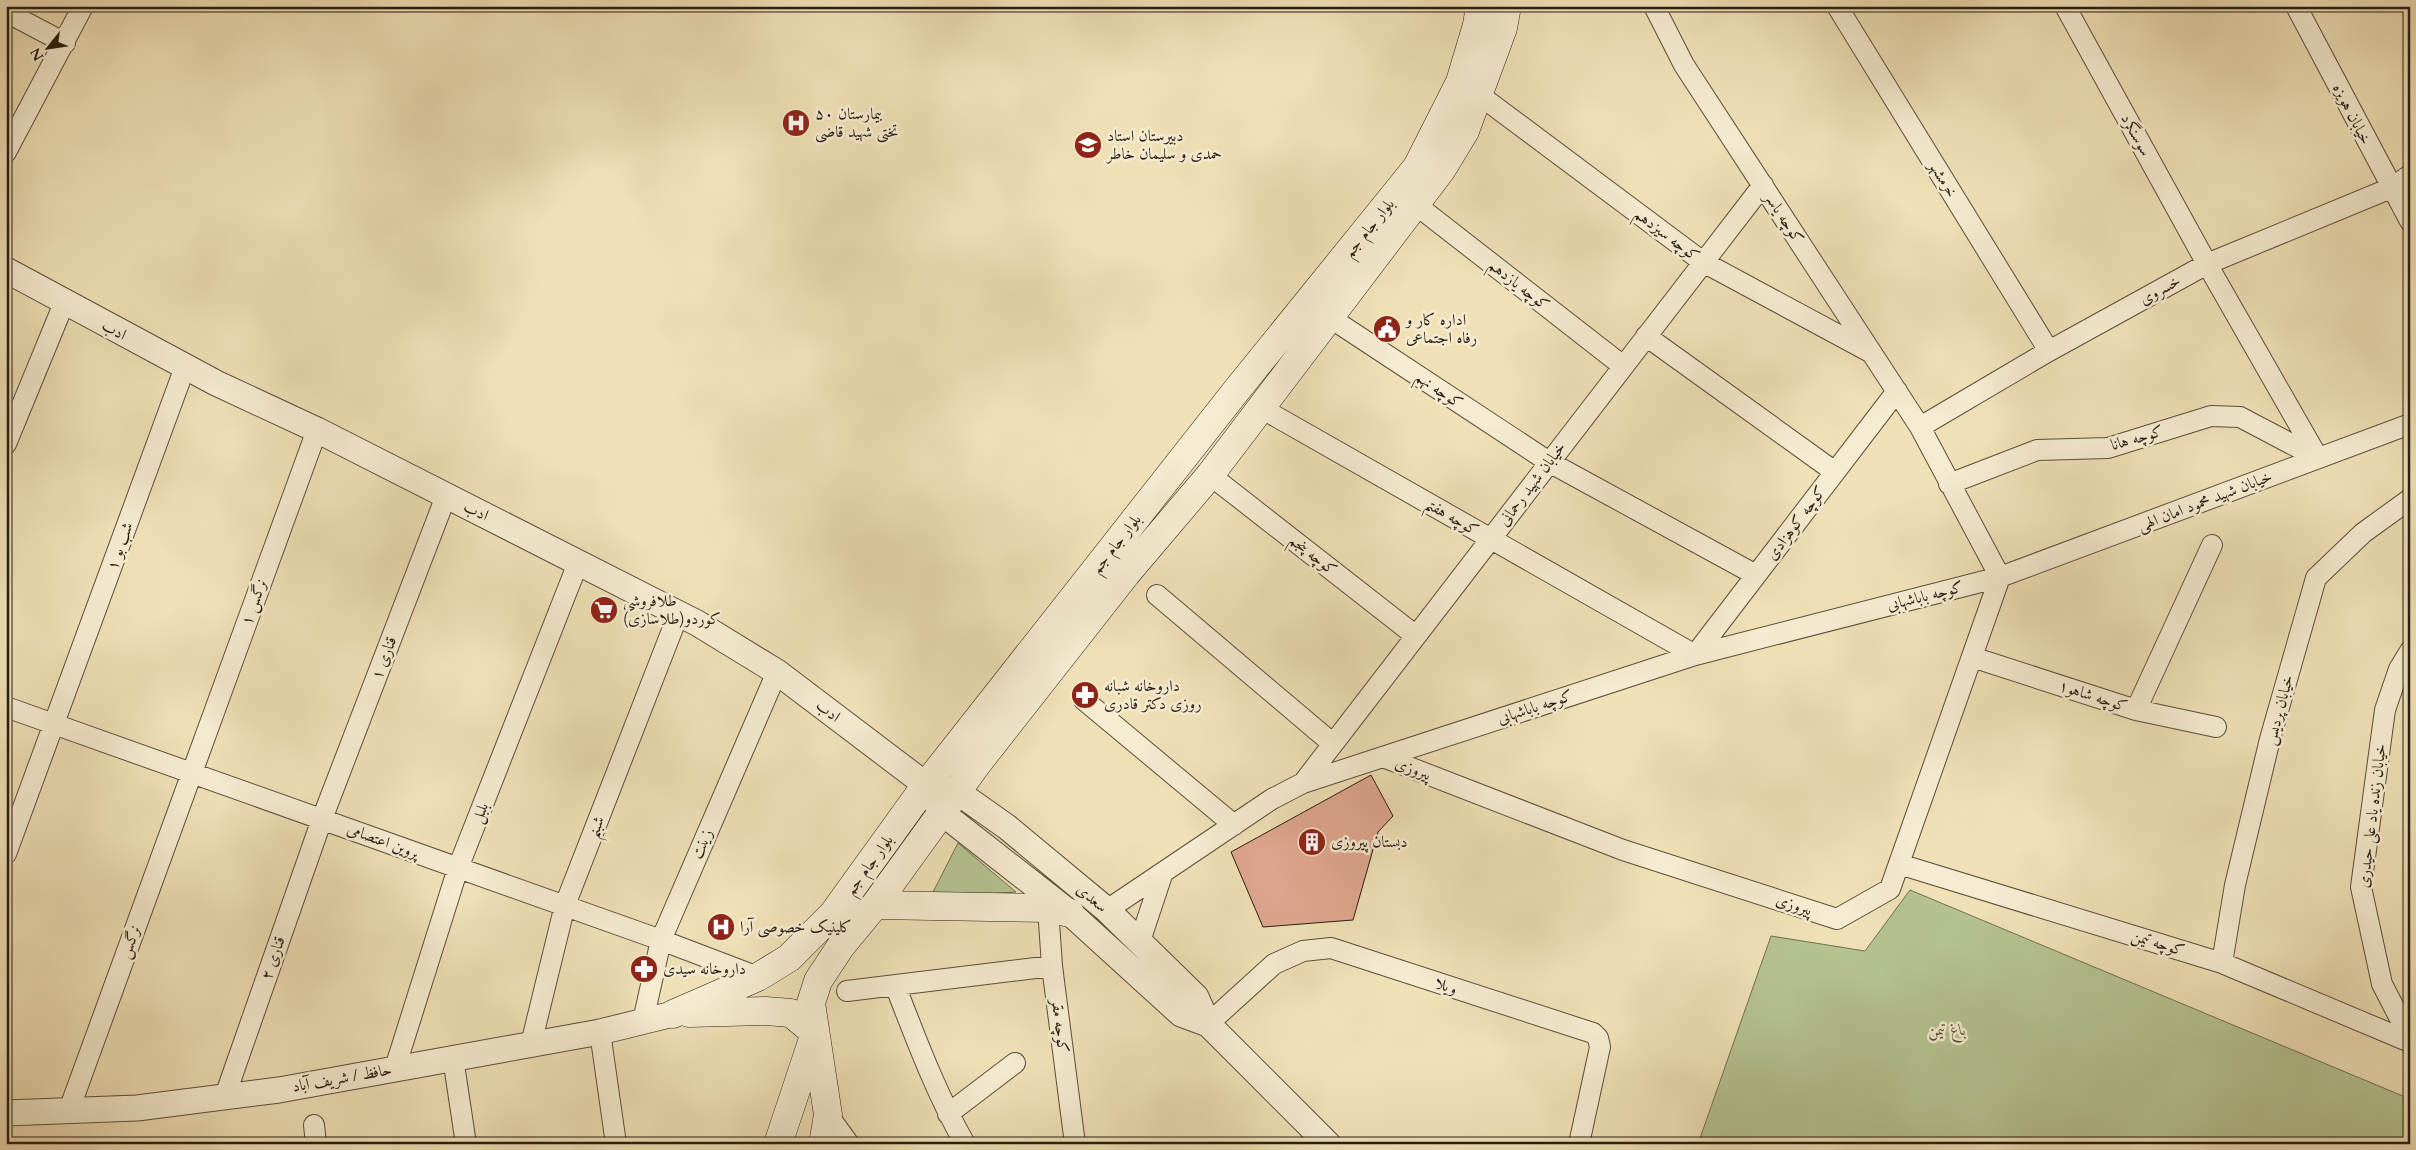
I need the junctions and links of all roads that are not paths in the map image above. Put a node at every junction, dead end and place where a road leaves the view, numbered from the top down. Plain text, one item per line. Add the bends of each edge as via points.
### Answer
1 (83, 6) edge
2 (1480, 6) edge
3 (1507, 6) edge
4 (1654, 6) edge
5 (1837, 6) edge
6 (2065, 6) edge
7 (2296, 6) edge
8 (6, 12) edge
9 (65, 43) junction
10 (1478, 94) junction
11 (6, 152) edge
12 (2410, 175) edge
13 (1763, 185) junction
14 (2400, 188) edge
15 (1415, 204) junction
16 (2410, 221) edge
17 (1703, 262) junction
18 (2207, 264) junction
19 (6, 270) edge
20 (64, 303) junction
21 (1329, 317) junction
22 (1646, 336) junction
23 (2049, 352) junction
24 (1872, 353) junction
25 (1623, 366) junction
26 (185, 367) junction
27 (1236, 391) junction
28 (1897, 391) junction
29 (1261, 408) junction
30 (2410, 424) edge
31 (1920, 427) junction
32 (317, 430) junction
33 (6, 444) edge
34 (2318, 458) junction
35 (1549, 462) junction
36 (1835, 472) junction
37 (1210, 474) junction
38 (1950, 484) junction
39 (446, 496) junction
40 (2410, 499) edge
41 (1491, 538) junction
42 (2212, 545) dead end
43 (578, 563) junction
44 (1756, 575) junction
45 (2000, 577) junction
46 (1157, 595) dead end
47 (678, 615) junction
48 (1416, 636) junction
49 (2410, 651) edge
50 (1695, 655) junction
51 (1972, 657) junction
52 (777, 672) junction
53 (1084, 700) dead end
54 (6, 707) edge
55 (2136, 710) junction
56 (54, 724) junction
57 (2216, 727) dead end
58 (1334, 744) junction
59 (1383, 757) junction
60 (192, 773) junction
61 (1303, 783) junction
62 (926, 785) junction
63 (949, 802) junction
64 (322, 819) junction
65 (1234, 825) junction
66 (6, 854) edge
67 (1899, 864) junction
68 (458, 868) junction
69 (1162, 875) junction
70 (565, 905) junction
71 (875, 905) junction
72 (1107, 910) junction
73 (1059, 911) junction
74 (661, 940) junction
75 (1140, 941) junction
76 (2222, 963) junction
77 (1052, 966) junction
78 (758, 977) junction
79 (895, 985) junction
80 (847, 991) dead end
81 (673, 1014) junction
82 (642, 1021) junction
83 (1208, 1024) junction
84 (600, 1032) junction
85 (815, 1033) junction
86 (2410, 1038) edge
87 (2410, 1042) edge
88 (531, 1044) junction
89 (454, 1058) junction
90 (1016, 1063) dead end
91 (395, 1068) junction
92 (225, 1096) junction
93 (69, 1110) junction
94 (6, 1113) edge
95 (948, 1114) junction
96 (828, 1115) junction
97 (466, 1144) edge
98 (616, 1144) edge
99 (778, 1144) edge
100 (823, 1144) edge
101 (849, 1144) edge
102 (965, 1144) edge
103 (1075, 1144) edge
104 (1328, 1144) edge
105 (1578, 1144) edge

1 - 9 street
2 - 27 main road, بلوار جام جم via 1460,82 1417,167
3 - 10 main road, بلوار جام جم via 1503,28
4 - 13 street, کوچه یاسر via 1684,65
5 - 23 street, خرمشهر
6 - 18 street, سوسنگرد
7 - 14 street, خیابان هویزه
8 - 9 street
9 - 11 street
10 - 15 main road, بلوار جام جم via 1466,130
10 - 17 street, کوچه سیزدهم
12 - 14 street, خسروی
13 - 17 street, خیابان شهید رحمانی
13 - 24 street, کوچه یاسر
14 - 16 street, خیابان هویزه
14 - 18 street, خسروی
15 - 21 main road, بلوار جام جم
15 - 25 street, کوچه یازدهم
17 - 22 street, خیابان شهید رحمانی
17 - 24 street, کوچه سیزدهم
18 - 23 street, خسروی
18 - 34 street, سوسنگرد
19 - 20 street, ادب
20 - 26 street, ادب
20 - 33 street
21 - 29 main road, بلوار جام جم
21 - 35 street, کوچه نهم
22 - 25 street, خیابان شهید رحمانی
22 - 36 street
23 - 31 street, خسروی
24 - 28 street, کوچه یاسر
25 - 35 street, خیابان شهید رحمانی
26 - 32 street, ادب
26 - 56 street, شب بو ۱
27 - 29 main road
27 - 62 main road, بلوار جام جم
28 - 31 street, کوچه یاسر
28 - 36 street, کوچه کوهزادی
29 - 37 main road, بلوار جام جم
29 - 41 street, کوچه هفتم
30 - 34 street, خیابان شهید محمود امان الهی
31 - 38 street, کوچه یاسر
32 - 39 street, ادب
32 - 60 street, نرگس ۱
34 - 38 street, کوچه هانا via 2240,417 2212,416 2108,448 2037,450
34 - 45 street, خیابان شهید محمود امان الهی
35 - 41 street, خیابان شهید رحمانی
35 - 44 street, کوچه نهم
36 - 44 street, کوچه کوهزادی
37 - 48 street, کوچه پنجم
37 - 63 main road, بلوار جام جم via 1102,604
38 - 45 street, کوچه یاسر
39 - 43 street, ادب
39 - 64 street, قناری ۱
40 - 76 street, خیابان پردیس via 2363,533 2316,578 2270,739 2235,885
41 - 48 street, خیابان شهید رحمانی
41 - 50 street, کوچه هفتم
42 - 55 street
43 - 47 street, ادب
43 - 68 street, بلبل
44 - 50 street, کوچه کوهزادی
45 - 50 street, کوچه باباشهابی
45 - 51 street, پیروزی
46 - 58 street
47 - 52 street, ادب via 697,623
47 - 70 street, شبنم
48 - 58 street, خیابان شهید رحمانی
49 - 86 street, خیابان زنده یاد علی حیدری via 2399,669 2385,710 2361,887 2382,984
50 - 59 street, کوچه باباشهابی
51 - 55 street, کوچه شاهو۱
51 - 67 street, پیروزی
52 - 62 street, ادب
52 - 74 street, زینت
53 - 65 street
54 - 56 street, پروین اعتصامی
55 - 57 street, کوچه شاهو۱
56 - 60 street, پروین اعتصامی
56 - 66 street, شب بو ۱
58 - 61 street, خیابان شهید رحمانی
59 - 61 street, کوچه باباشهابی
59 - 67 street, پیروزی via 1622,850 1838,919 1890,889
60 - 64 street, پروین اعتصامی
60 - 93 street, نرگس
61 - 65 street, کوچه باباشهابی
62 - 63 street
62 - 78 main road, بلوار جام جم via 833,914 789,958
63 - 71 main road, بلوار جام جم
63 - 72 street, سعدی via 1007,827
63 - 73 street, سعدی
64 - 68 street, پروین اعتصامی
64 - 92 street, قناری ۲
65 - 69 street, کوچه باباشهابی
67 - 76 street, کوچه تیمن
68 - 70 street, پروین اعتصامی
68 - 91 street, بلبل
69 - 72 street, کوچه باباشهابی
69 - 75 street
70 - 74 street, پروین اعتصامی
70 - 88 street, شبنم
71 - 73 main road
71 - 85 main road, بلوار جام جم via 841,946 818,981 811,1003
72 - 75 street, سعدی
73 - 77 street, کوچه مقر
73 - 83 street, سعدی via 1181,1014
74 - 78 street, پروین اعتصامی
74 - 82 street, زینت
75 - 83 street, سعدی via 1196,997
76 - 87 street, کوچه تیمن
77 - 79 street
77 - 103 street, کوچه مقر
78 - 81 main road, بلوار جام جم
79 - 80 street
79 - 95 street
81 - 82 street, حافظ / شریف آباد
81 - 85 main road via 791,1013
82 - 84 street, حافظ / شریف آباد
83 - 104 street, سعدی
83 - 105 street, ویلا via 1274,964 1302,951 1331,948 1593,1033 1600,1047
84 - 88 street, حافظ / شریف آباد
84 - 98 street
85 - 96 main road, بلوار جام جم
85 - 99 main road
88 - 89 street, حافظ / شریف آباد
89 - 91 street, حافظ / شریف آباد
89 - 97 street
90 - 95 street
91 - 92 street, حافظ / شریف آباد via 279,1090
92 - 93 street, حافظ / شریف آباد via 137,1108
93 - 94 street, حافظ / شریف آباد
95 - 102 street
96 - 100 main road, بلوار جام جم
96 - 101 street

